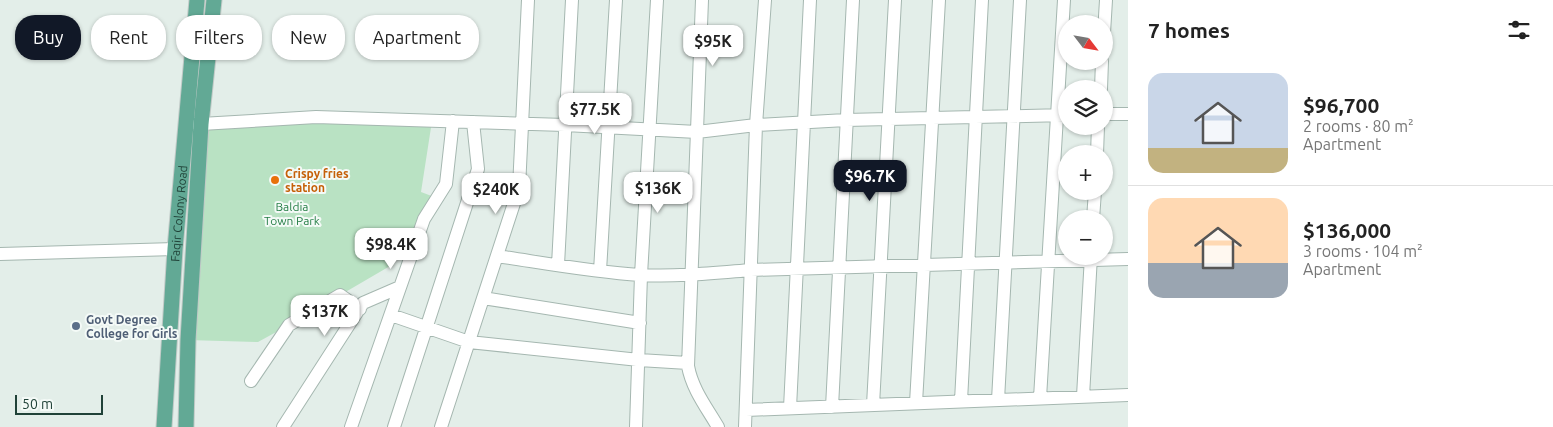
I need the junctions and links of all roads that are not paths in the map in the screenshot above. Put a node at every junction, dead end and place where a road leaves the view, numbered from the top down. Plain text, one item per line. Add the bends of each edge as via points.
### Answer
1 (197, 0) edge
2 (214, 0) edge
3 (528, 0) edge
4 (572, 0) edge
5 (616, 0) edge
6 (656, 0) edge
7 (702, 0) edge
8 (765, 0) edge
9 (810, 0) edge
10 (853, 0) edge
11 (895, 0) edge
12 (939, 0) edge
13 (982, 0) edge
14 (1020, 0) edge
15 (1064, 0) edge
16 (1106, 0) edge
17 (1105, 15) edge
18 (1063, 80) edge
19 (1113, 114) edge
20 (1128, 114) edge
21 (1058, 116) edge
22 (1014, 117) junction
23 (932, 118) junction
24 (976, 118) junction
25 (846, 120) junction
26 (888, 120) junction
27 (453, 121) junction
28 (185, 122) junction
29 (472, 122) junction
30 (521, 123) junction
31 (804, 123) junction
32 (201, 124) junction
33 (565, 125) junction
34 (756, 125) junction
35 (609, 127) junction
36 (649, 129) junction
37 (697, 132) junction
38 (1060, 135) edge
39 (175, 249) junction
40 (0, 254) edge
41 (497, 256) junction
42 (1113, 259) edge
43 (1128, 259) edge
44 (1058, 260) edge
45 (1048, 261) junction
46 (1006, 263) junction
47 (968, 264) junction
48 (558, 265) junction
49 (924, 265) junction
50 (1091, 265) edge
51 (880, 266) junction
52 (839, 267) junction
53 (797, 268) junction
54 (751, 270) junction
55 (600, 271) junction
56 (642, 275) junction
57 (691, 275) junction
58 (400, 287) junction
59 (483, 298) junction
60 (360, 309) junction
61 (390, 315) junction
62 (640, 323) junction
63 (427, 327) junction
64 (469, 342) junction
65 (639, 360) junction
66 (688, 363) junction
67 (251, 381) dead end
68 (1128, 393) edge
69 (1083, 396) junction
70 (1040, 398) junction
71 (998, 400) junction
72 (961, 401) junction
73 (916, 403) junction
74 (873, 405) junction
75 (832, 407) junction
76 (790, 408) junction
77 (746, 410) junction
78 (164, 427) edge
79 (186, 427) edge
80 (284, 427) edge
81 (352, 427) edge
82 (394, 427) edge
83 (441, 427) edge
84 (636, 427) edge
85 (718, 427) edge
86 (745, 427) edge

1 - 28 main road, Faqir Colony Road
2 - 32 main road, Faqir Colony Road
3 - 30 street
4 - 33 street
5 - 35 street
6 - 36 street
7 - 37 street
8 - 34 street
9 - 31 street
10 - 25 street
11 - 26 street
12 - 23 street
13 - 24 street
14 - 22 street
15 - 18 street
16 - 17 street
19 - 20 street
21 - 22 street
22 - 24 street
22 - 46 street
23 - 24 street
23 - 26 street
23 - 49 street
24 - 47 street
25 - 26 street
25 - 31 street
25 - 52 street
26 - 51 street
27 - 29 street
27 - 32 street via 316,117
27 - 58 street via 446,184 424,219
28 - 32 street
28 - 39 main road, Faqir Colony Road
29 - 30 street
29 - 63 street via 478,170
30 - 33 street
30 - 41 street via 519,188
31 - 34 street
31 - 53 street
32 - 79 main road, Faqir Colony Road
33 - 35 street
33 - 48 street
34 - 37 street
34 - 54 street
35 - 36 street
35 - 55 street
36 - 37 street
36 - 56 street
37 - 57 street
38 - 45 street
39 - 40 street
39 - 78 main road, Faqir Colony Road
41 - 48 street
41 - 59 street
42 - 43 street
44 - 45 street
45 - 46 street
45 - 70 street
46 - 47 street
46 - 71 street
47 - 49 street
47 - 72 street
48 - 55 street
49 - 51 street
49 - 73 street
50 - 69 street
51 - 52 street
51 - 74 street
52 - 53 street
52 - 75 street
53 - 54 street
53 - 76 street
54 - 57 street
54 - 77 street
55 - 56 street
56 - 57 street
56 - 62 street
57 - 66 street
58 - 60 street via 364,303
58 - 61 street
59 - 62 street
59 - 64 street
60 - 67 street via 340,294 288,326
60 - 80 street
61 - 63 street
61 - 81 street
62 - 65 street
63 - 64 street
63 - 82 street
64 - 65 street
64 - 83 street
65 - 66 street
65 - 84 street
66 - 85 street via 690,379
68 - 69 street
69 - 70 street
70 - 71 street
71 - 72 street
72 - 73 street
73 - 74 street
74 - 75 street
75 - 76 street
76 - 77 street
77 - 86 street

